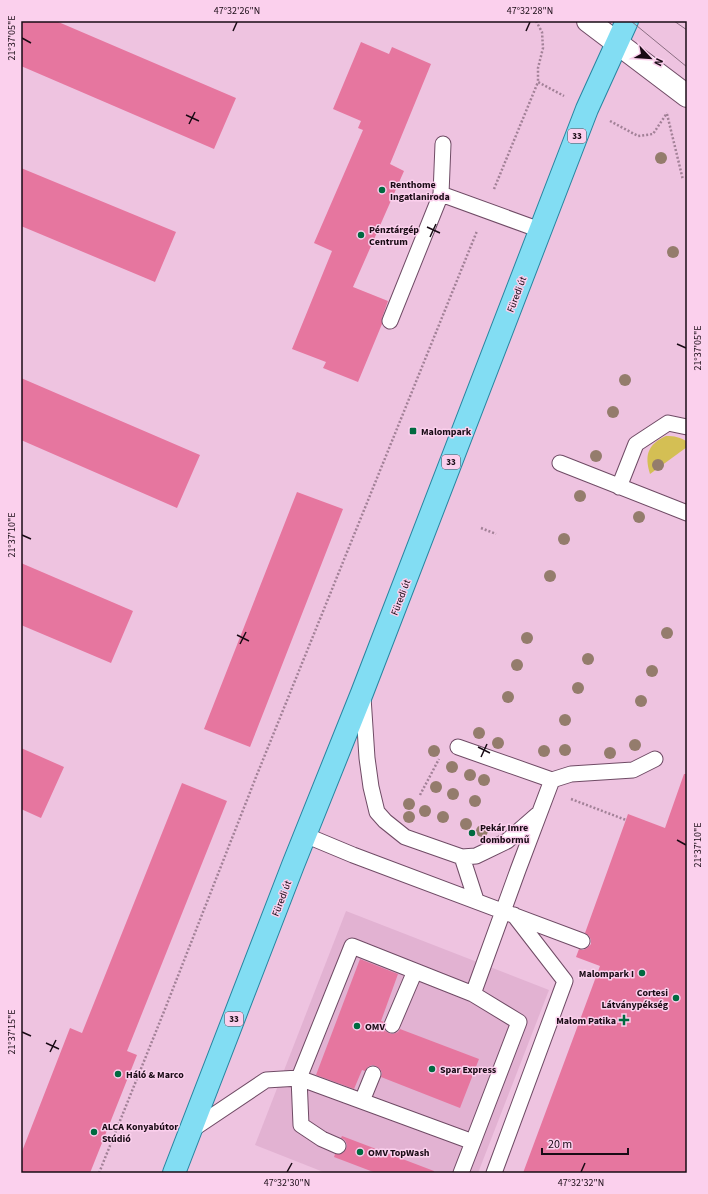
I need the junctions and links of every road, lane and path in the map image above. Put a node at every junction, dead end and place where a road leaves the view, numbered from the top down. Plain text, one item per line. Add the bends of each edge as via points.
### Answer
1 (536, 21) edge
2 (588, 21) edge
3 (627, 21) edge
4 (617, 43) junction
5 (538, 82) junction
6 (687, 96) edge
7 (587, 109) junction
8 (443, 144) dead end
9 (683, 180) dead end
10 (441, 194) junction
11 (486, 210) junction
12 (540, 230) junction
13 (390, 321) dead end
14 (687, 427) edge
15 (560, 463) dead end
16 (619, 487) junction
17 (687, 513) edge
18 (481, 528) dead end
19 (496, 534) dead end
20 (362, 693) junction
21 (458, 747) joint
22 (655, 759) dead end
23 (552, 780) junction
24 (420, 795) dead end
25 (569, 798) dead end
26 (539, 813) junction
27 (626, 820) dead end
28 (305, 835) junction
29 (462, 857) junction
30 (476, 900) junction
31 (508, 913) junction
32 (582, 941) dead end
33 (420, 973) junction
34 (473, 994) junction
35 (392, 1025) dead end
36 (373, 1074) dead end
37 (299, 1078) junction
38 (362, 1101) junction
39 (190, 1132) junction
40 (473, 1142) junction
41 (338, 1146) dead end
42 (99, 1173) edge
43 (174, 1173) edge
44 (461, 1173) edge
45 (494, 1173) edge

1 - 5 path via 542,32 543,43
2 - 4 street
3 - 4 main road, Füredi út / 33
4 - 6 street
4 - 7 main road, Füredi út / 33
5 - 7 path
5 - 11 path
7 - 9 path via 638,136 653,134 666,114
7 - 12 main road, Füredi út / 33
8 - 10 lane
10 - 11 lane
10 - 13 lane
11 - 12 lane
11 - 42 path
12 - 20 main road, Füredi út / 33
14 - 16 lane via 668,423 636,444
15 - 16 lane
16 - 17 lane
18 - 19 path
20 - 28 main road, Füredi út / 33
20 - 29 lane via 367,758 377,812 405,837
21 - 23 lane
21 - 24 path via 443,752
22 - 23 lane via 633,770 571,774
23 - 26 lane
25 - 27 path
26 - 29 lane via 507,841 476,856
26 - 31 lane
28 - 30 lane
28 - 39 main road, Füredi út / 33
29 - 30 lane
30 - 31 lane
31 - 32 lane
31 - 34 lane
31 - 45 lane via 565,981
33 - 34 lane
33 - 35 lane via 395,1001
33 - 37 lane via 352,946 345,981 319,1047
34 - 40 lane via 518,1022
36 - 38 lane
37 - 38 lane
37 - 39 lane via 266,1080
37 - 41 lane via 301,1125
38 - 40 lane
39 - 43 main road, Füredi út / 33
40 - 44 lane

